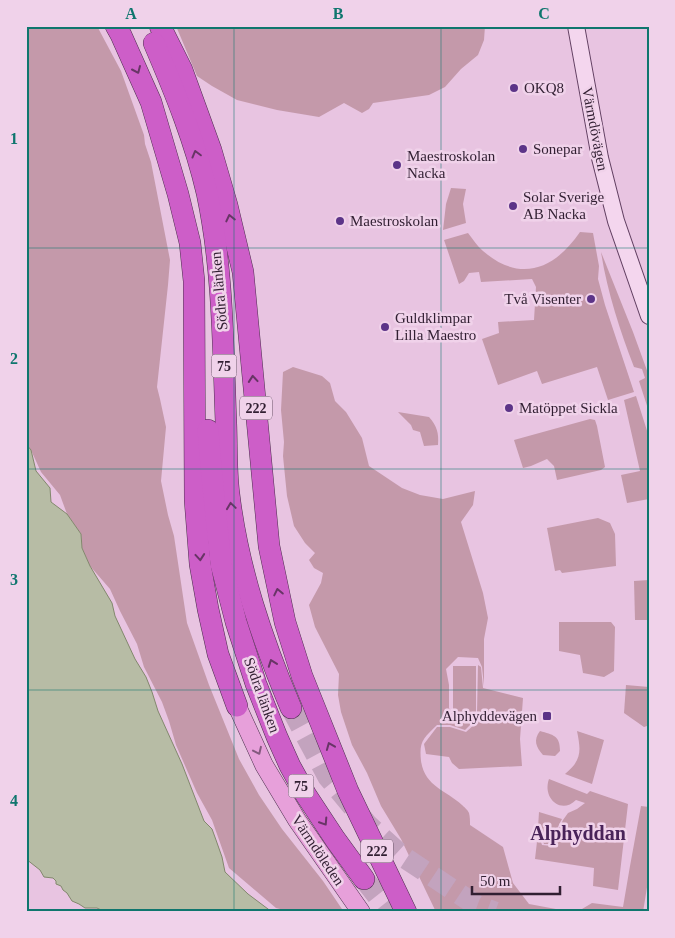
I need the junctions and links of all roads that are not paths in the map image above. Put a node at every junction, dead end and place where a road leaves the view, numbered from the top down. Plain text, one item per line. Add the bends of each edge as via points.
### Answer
1 (116, 26) edge
2 (147, 26) edge
3 (160, 26) edge
4 (576, 26) edge
5 (194, 281) junction
6 (649, 316) edge
7 (237, 706) joint
8 (291, 708) tunnel mouth
9 (364, 879) tunnel mouth
10 (361, 912) edge
11 (406, 912) edge

1 -> 5 highway via 152,102 190,243
8 -> 2 highway, Södra länken / 75 via 258,623 234,533 228,492 221,295 207,193 182,110
11 -> 3 highway, 222 via 348,791 302,676 285,622 269,546 243,272 212,150 182,70
4 - 6 main road, Värmdövägen via 600,158 616,220
5 -> 7 highway via 196,500 200,564 218,654
5 -> 9 highway, Södra länken / 75 via 203,347 210,467 221,564 236,622 256,684 290,766
7 -> 10 main road, Värmdöleden via 264,765 297,820

